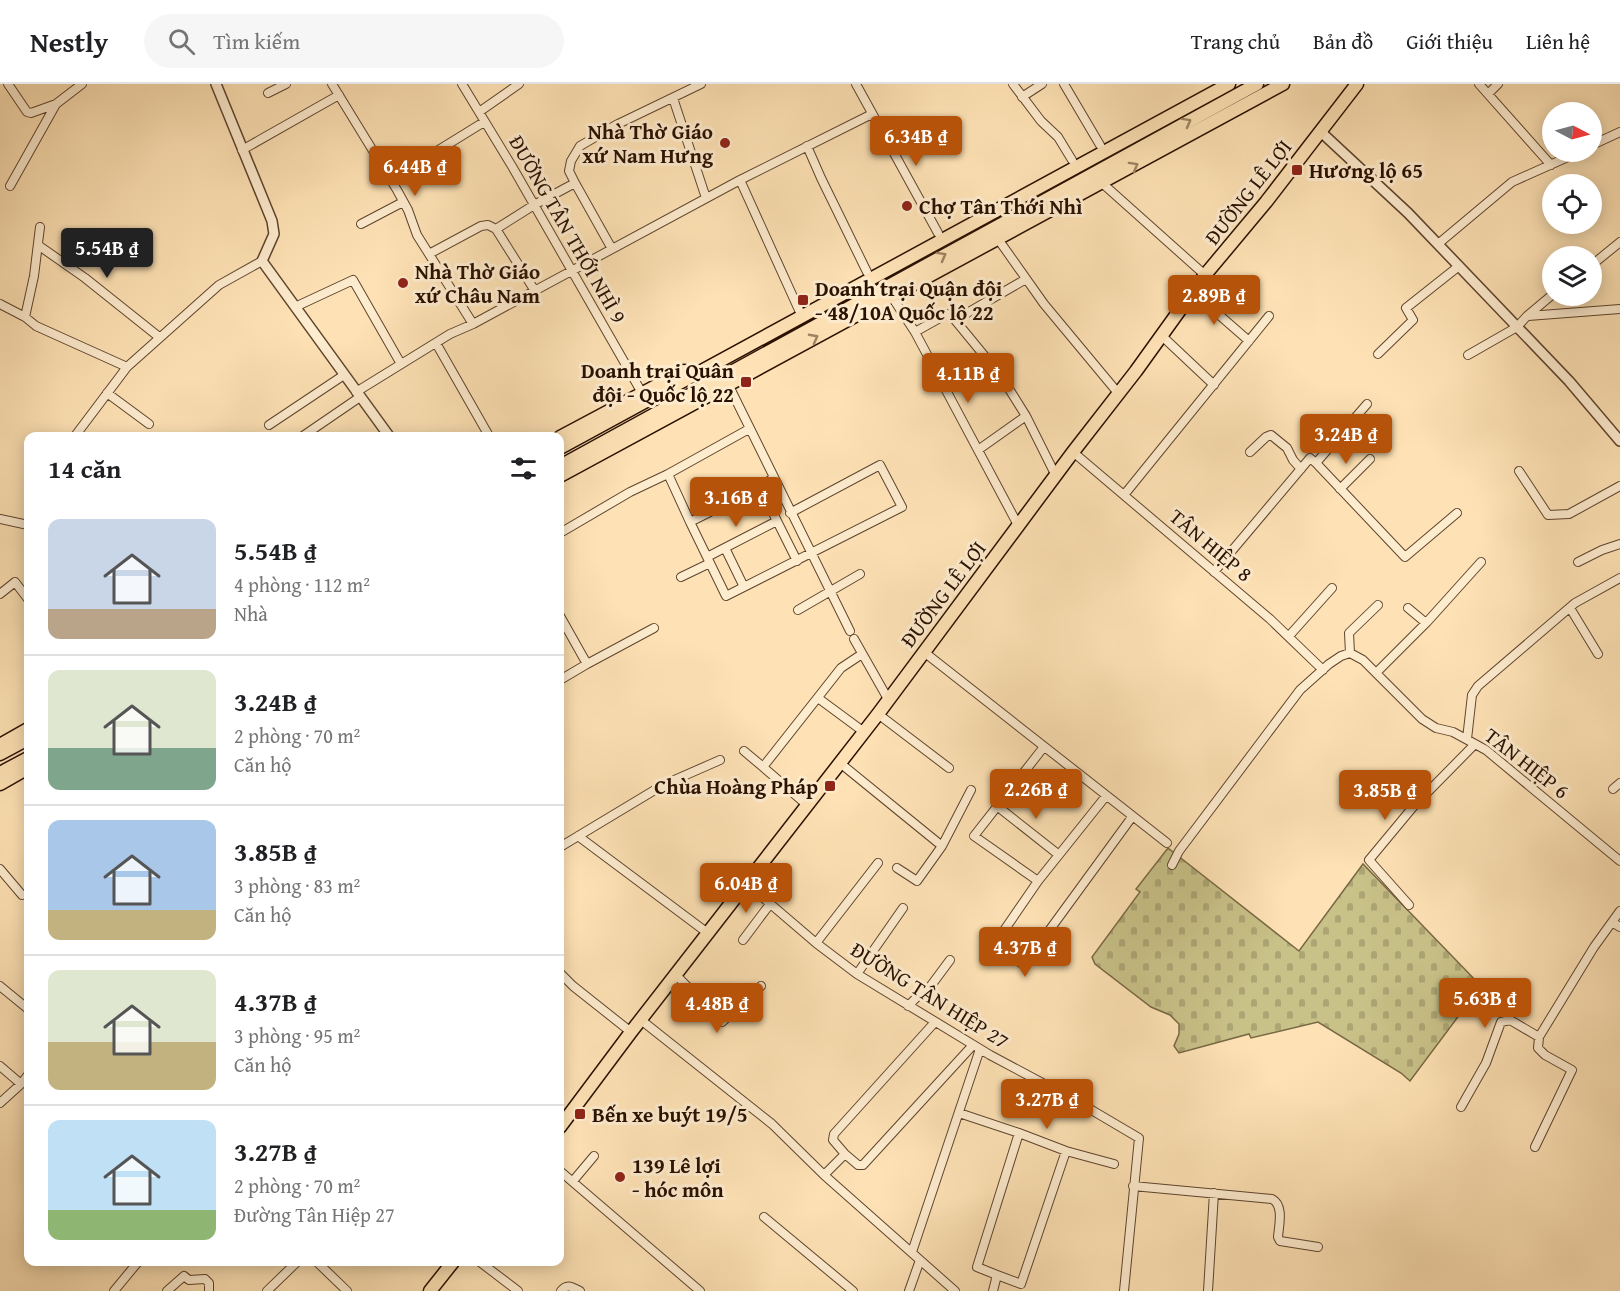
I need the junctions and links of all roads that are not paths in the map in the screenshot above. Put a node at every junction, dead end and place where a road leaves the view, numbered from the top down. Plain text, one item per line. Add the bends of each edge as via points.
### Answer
1 (8, 84) edge
2 (82, 84) edge
3 (216, 84) edge
4 (286, 84) edge
5 (332, 84) edge
6 (462, 84) edge
7 (519, 84) edge
8 (701, 84) edge
9 (856, 84) edge
10 (1013, 84) edge
11 (1042, 84) edge
12 (1064, 84) edge
13 (1212, 84) edge
14 (1229, 84) edge
15 (1257, 84) edge
16 (1282, 84) edge
17 (1357, 84) edge
18 (1479, 84) edge
19 (1498, 84) edge
20 (684, 88) edge
21 (268, 93) dead end
22 (1488, 94) junction
23 (339, 95) junction
24 (1022, 97) junction
25 (673, 98) junction
26 (56, 104) junction
27 (479, 112) junction
28 (872, 114) junction
29 (484, 122) junction
30 (1321, 132) junction
31 (1620, 132) edge
32 (1602, 140) edge
33 (1100, 145) junction
34 (807, 146) junction
35 (242, 150) junction
36 (1072, 160) junction
37 (1557, 162) edge
38 (1551, 165) junction
39 (390, 180) junction
40 (740, 180) junction
41 (575, 183) junction
42 (1102, 183) junction
43 (10, 186) dead end
44 (706, 198) junction
45 (403, 202) junction
46 (534, 205) junction
47 (361, 224) dead end
48 (40, 227) dead end
49 (496, 229) junction
50 (938, 233) junction
51 (998, 239) junction
52 (1620, 242) edge
53 (1438, 244) junction
54 (38, 245) junction
55 (612, 249) junction
56 (429, 254) junction
57 (1602, 257) edge
58 (262, 261) junction
59 (1459, 266) junction
60 (571, 271) junction
61 (867, 272) junction
62 (1205, 275) junction
63 (1026, 279) junction
64 (535, 291) junction
65 (1194, 293) junction
66 (892, 297) junction
67 (0, 304) edge
68 (1542, 304) edge
69 (295, 307) junction
70 (1620, 309) edge
71 (799, 310) junction
72 (1269, 316) dead end
73 (1527, 316) junction
74 (25, 317) junction
75 (955, 320) junction
76 (473, 324) junction
77 (1517, 327) junction
78 (915, 332) junction
79 (1162, 336) junction
80 (159, 337) junction
81 (1249, 341) junction
82 (436, 342) junction
83 (1378, 354) dead end
84 (1468, 355) dead end
85 (400, 364) junction
86 (127, 366) junction
87 (344, 375) junction
88 (725, 380) junction
89 (1214, 385) junction
90 (107, 393) junction
91 (642, 393) junction
92 (1118, 393) junction
93 (358, 394) junction
94 (1367, 404) dead end
95 (1026, 416) junction
96 (150, 424) dead end
97 (269, 425) dead end
98 (749, 429) junction
99 (78, 432) edge
100 (308, 432) edge
101 (385, 432) edge
102 (487, 432) edge
103 (564, 435) edge
104 (1619, 436) edge
105 (564, 446) edge
106 (978, 450) junction
107 (1250, 452) dead end
108 (1073, 453) junction
109 (1370, 459) dead end
110 (564, 464) edge
111 (1316, 464) junction
112 (1301, 469) junction
113 (1519, 471) dead end
114 (564, 474) edge
115 (668, 474) junction
116 (1056, 476) junction
117 (773, 478) junction
118 (1620, 486) edge
119 (760, 488) junction
120 (1340, 489) junction
121 (1124, 495) junction
122 (790, 513) junction
123 (1457, 513) dead end
124 (0, 519) edge
125 (777, 521) junction
126 (690, 522) junction
127 (24, 524) edge
128 (1019, 527) junction
129 (564, 531) edge
130 (1620, 544) edge
131 (725, 548) junction
132 (811, 554) junction
133 (709, 560) junction
134 (797, 561) junction
135 (1481, 562) dead end
136 (1578, 562) dead end
137 (1214, 572) junction
138 (860, 574) dead end
139 (681, 577) dead end
140 (1620, 579) edge
141 (744, 587) junction
142 (1332, 588) dead end
143 (830, 592) junction
144 (0, 594) edge
145 (24, 594) edge
146 (1378, 605) dead end
147 (1408, 608) dead end
148 (1570, 608) junction
149 (798, 610) dead end
150 (564, 623) edge
151 (1426, 623) junction
152 (654, 628) dead end
153 (850, 631) dead end
154 (1289, 636) junction
155 (854, 639) dead end
156 (924, 652) junction
157 (1350, 653) junction
158 (862, 654) junction
159 (1598, 654) dead end
160 (587, 664) junction
161 (1323, 670) junction
162 (1376, 673) junction
163 (564, 678) edge
164 (818, 698) junction
165 (888, 699) junction
166 (878, 714) junction
167 (24, 731) edge
168 (864, 732) junction
169 (1467, 739) junction
170 (24, 741) edge
171 (1475, 744) junction
172 (0, 745) edge
173 (1043, 747) junction
174 (744, 751) dead end
175 (0, 754) edge
176 (24, 760) edge
177 (720, 760) dead end
178 (840, 763) junction
179 (763, 767) junction
180 (949, 768) dead end
181 (24, 770) edge
182 (0, 773) edge
183 (1620, 783) edge
184 (0, 784) edge
185 (1613, 789) dead end
186 (971, 790) dead end
187 (1106, 796) junction
188 (807, 805) junction
189 (997, 806) junction
190 (1132, 817) junction
191 (578, 836) junction
192 (1167, 843) dead end
193 (564, 845) edge
194 (942, 846) junction
195 (1059, 855) junction
196 (1620, 861) edge
197 (878, 863) dead end
198 (1172, 865) dead end
199 (897, 868) dead end
200 (0, 869) edge
201 (1038, 881) junction
202 (746, 884) junction
203 (22, 895) dead end
204 (770, 904) junction
205 (1409, 905) dead end
206 (903, 908) dead end
207 (1620, 911) edge
208 (1612, 922) junction
209 (1620, 927) edge
210 (709, 934) junction
211 (743, 939) dead end
212 (816, 943) junction
213 (950, 960) dead end
214 (857, 974) junction
215 (676, 975) junction
216 (564, 977) edge
217 (0, 986) edge
218 (761, 986) dead end
219 (24, 1006) edge
220 (908, 1006) junction
221 (641, 1020) junction
222 (934, 1022) junction
223 (631, 1032) junction
224 (1539, 1037) junction
225 (977, 1047) junction
226 (0, 1066) edge
227 (24, 1080) edge
228 (21, 1084) junction
229 (0, 1104) edge
230 (1461, 1107) dead end
231 (959, 1113) junction
232 (564, 1122) edge
233 (1019, 1133) junction
234 (1535, 1147) dead end
235 (1066, 1150) junction
236 (845, 1154) junction
237 (594, 1156) dead end
238 (1114, 1164) dead end
239 (564, 1174) edge
240 (824, 1175) junction
241 (573, 1181) junction
242 (1133, 1186) junction
243 (1214, 1193) junction
244 (764, 1216) dead end
245 (1318, 1247) dead end
246 (912, 1252) junction
247 (920, 1260) junction
248 (135, 1266) edge
249 (293, 1266) edge
250 (321, 1266) edge
251 (450, 1266) edge
252 (485, 1266) edge
253 (997, 1275) junction
254 (114, 1291) edge
255 (167, 1291) edge
256 (209, 1291) edge
257 (267, 1291) edge
258 (347, 1291) edge
259 (430, 1291) edge
260 (518, 1291) edge
261 (561, 1291) edge
262 (580, 1291) edge
263 (699, 1291) edge
264 (853, 1291) edge
265 (909, 1291) edge
266 (955, 1291) edge
267 (993, 1291) edge
268 (1124, 1291) edge
269 (1208, 1291) edge

1 - 26 street via 29,113
2 - 26 street
3 - 35 street
4 - 21 street
5 - 23 street
6 - 27 street, ĐƯỜNG TÂN THỚI NHÌ 9
7 - 27 street
8 - 20 street
9 - 28 street
10 - 24 street
11 - 24 street
12 - 33 street
13 - 33 main road
14 - 105 main road
88 -> 15 main road
42 -> 16 main road
17 - 30 main road, ĐƯỜNG LÊ LỢI
18 - 22 street
19 - 22 street
20 - 25 street
22 - 38 street
23 - 35 street
23 - 39 street
24 - 36 street via 1059,137
25 - 41 street via 580,146 569,171
25 - 44 street
26 - 43 street
27 - 29 street, ĐƯỜNG TÂN THỚI NHÌ 9
28 - 34 street
28 - 50 street
29 - 39 street
29 - 46 street, ĐƯỜNG TÂN THỚI NHÌ 9
30 - 53 street
30 - 62 main road, ĐƯỜNG LÊ LỢI
31 - 32 street
33 - 36 main road
34 - 40 street
34 - 61 street
35 - 58 street via 274,230
36 - 50 main road
37 - 38 street
38 - 53 street via 1512,182
39 - 45 street
40 - 44 street
40 - 71 street
41 - 46 street
41 - 55 street
42 - 51 main road
42 - 62 street
44 - 55 street
45 - 47 street
45 - 56 street
46 - 49 street
46 - 60 street, ĐƯỜNG TÂN THỚI NHÌ 9
48 - 54 street
49 - 56 street via 481,226
49 - 64 street
50 - 61 main road
51 - 63 street
51 - 66 main road
52 - 57 street
53 - 59 street
54 - 74 street
54 - 80 street
55 - 60 street
56 - 76 street
58 - 69 street
58 - 80 street via 219,285
59 - 77 street
59 - 83 street via 1406,308 1413,320
60 - 64 street
60 - 91 street, ĐƯỜNG TÂN THỚI NHÌ 9
61 - 71 main road
62 - 65 main road, ĐƯỜNG LÊ LỢI
63 - 75 street
63 - 92 street
64 - 76 street
65 - 79 main road, ĐƯỜNG LÊ LỢI
65 - 81 street
66 - 78 street
88 -> 66 main road
67 - 74 street
68 - 73 street
69 - 85 street via 353,280
69 - 87 street
70 - 73 street
71 - 91 main road
72 - 81 street
73 - 77 street
74 - 86 street via 36,326
75 - 78 street via 947,314
75 - 95 street via 1001,376
76 - 82 street
77 - 84 street
77 - 104 street
78 - 106 street
79 - 89 street
79 - 92 main road, ĐƯỜNG LÊ LỢI
80 - 86 street
81 - 89 street
82 - 85 street
82 - 102 street
85 - 93 street
86 - 90 street
87 - 93 street
87 - 97 street
88 - 98 street
88 - 110 main road
88 - 114 main road
89 - 121 street
90 - 96 street
90 - 99 street
91 - 103 main road
92 - 108 main road, ĐƯỜNG LÊ LỢI
93 - 100 street
93 - 101 street
94 - 111 street
95 - 106 street
95 - 116 street
98 - 115 street
98 - 117 street
106 - 128 street
107 - 112 street via 1271,435 1287,448
108 - 116 main road, ĐƯỜNG LÊ LỢI
108 - 121 street, TÂN HIỆP 8
109 - 120 street
111 - 112 street via 1311,458
111 - 120 street
112 - 137 street
113 - 118 street via 1548,515 1580,510
115 - 126 street
115 - 129 street
116 - 128 main road, ĐƯỜNG LÊ LỢI
117 - 119 street
117 - 122 street
119 - 125 street
119 - 126 street
120 - 123 street via 1405,557
121 - 137 street, TÂN HIỆP 8
122 - 132 street
122 - 132 street via 880,465 902,507
124 - 127 street
125 - 131 street
125 - 134 street
126 - 133 street
128 - 156 main road, ĐƯỜNG LÊ LỢI
130 - 136 street
131 - 133 street
131 - 141 street
132 - 134 street
132 - 143 street
133 - 139 street
133 - 141 street via 726,596
134 - 141 street
135 - 151 street
137 - 154 street, TÂN HIỆP 8
138 - 143 street
140 - 148 street
142 - 154 street
143 - 149 street
143 - 153 street
144 - 145 street via 15,582
146 - 157 street via 1349,633
147 - 151 street
148 - 159 street
148 - 169 street via 1478,686 1472,695
150 - 160 street
151 - 162 street
152 - 160 street
154 - 161 street, TÂN HIỆP 8
155 - 158 street
156 - 165 main road, ĐƯỜNG LÊ LỢI
156 - 173 street
157 - 161 street
157 - 162 street, TÂN HIỆP 6
158 - 164 street via 841,668
158 - 165 street
160 - 163 street
161 - 198 street via 1300,690
162 - 169 street, TÂN HIỆP 6 via 1422,720
164 - 168 street
164 - 179 street
165 - 166 main road, ĐƯỜNG LÊ LỢI
166 - 168 main road, ĐƯỜNG LÊ LỢI
166 - 180 street
167 - 172 main road
168 - 178 main road, ĐƯỜNG LÊ LỢI
169 - 171 street, TÂN HIỆP 6
170 - 175 main road
171 - 196 street, TÂN HIỆP 6
171 - 205 street via 1413,807 1369,860
173 - 187 street
173 - 189 street
174 - 179 street
176 - 182 main road
177 - 191 street via 663,785
178 - 188 main road, ĐƯỜNG LÊ LỢI
178 - 194 street
179 - 188 street
181 - 184 main road
183 - 185 street
186 - 194 street
187 - 190 street
187 - 195 street
188 - 202 main road, ĐƯỜNG LÊ LỢI
189 - 195 street
189 - 201 street via 974,836
190 - 192 street
190 - 201 street via 1024,965 994,945
191 - 193 street
191 - 210 street
194 - 199 street via 917,880
195 - 201 street
197 - 212 street
200 - 203 street
202 - 204 street, ĐƯỜNG TÂN HIỆP 27
202 - 210 main road, ĐƯỜNG LÊ LỢI
204 - 211 street
204 - 212 street, ĐƯỜNG TÂN HIỆP 27
206 - 214 street
207 - 208 street
208 - 209 street
208 - 224 street
210 - 215 main road, ĐƯỜNG LÊ LỢI
212 - 214 street, ĐƯỜNG TÂN HIỆP 27
213 - 220 street via 924,995 921,993
214 - 220 street, ĐƯỜNG TÂN HIỆP 27
215 - 218 street via 722,1022
215 - 221 main road, ĐƯỜNG LÊ LỢI
216 - 223 street
217 - 219 street
220 - 222 street, ĐƯỜNG TÂN HIỆP 27
221 - 223 main road, ĐƯỜNG LÊ LỢI
221 - 240 street via 772,1124
222 - 225 street, ĐƯỜNG TÂN HIỆP 27
222 - 236 street via 834,1134 833,1140
223 - 232 main road, ĐƯỜNG LÊ LỢI
224 - 230 street via 1510,1020 1501,1022 1486,1063
224 - 234 street via 1538,1048 1572,1070
225 - 231 street
225 - 236 street via 863,1165
225 - 242 street, ĐƯỜNG TÂN HIỆP 27 via 1139,1138
226 - 228 street
227 - 228 street
228 - 229 street
231 - 233 street
231 - 246 street
233 - 235 street
233 - 253 street via 978,1267
235 - 238 street
235 - 253 street via 1021,1284
236 - 240 street
237 - 241 street
239 - 241 street
240 - 246 street
241 - 263 street
242 - 243 street
242 - 268 street
243 - 245 street via 1276,1201 1280,1241
243 - 269 street
244 - 264 street
246 - 247 street
247 - 265 street
247 - 266 street
248 - 254 street
249 - 257 street
250 - 258 street
251 - 259 main road
252 - 260 street
253 - 267 street
255 - 256 street via 182,1276 189,1280 205,1279
261 - 262 street via 569,1285

